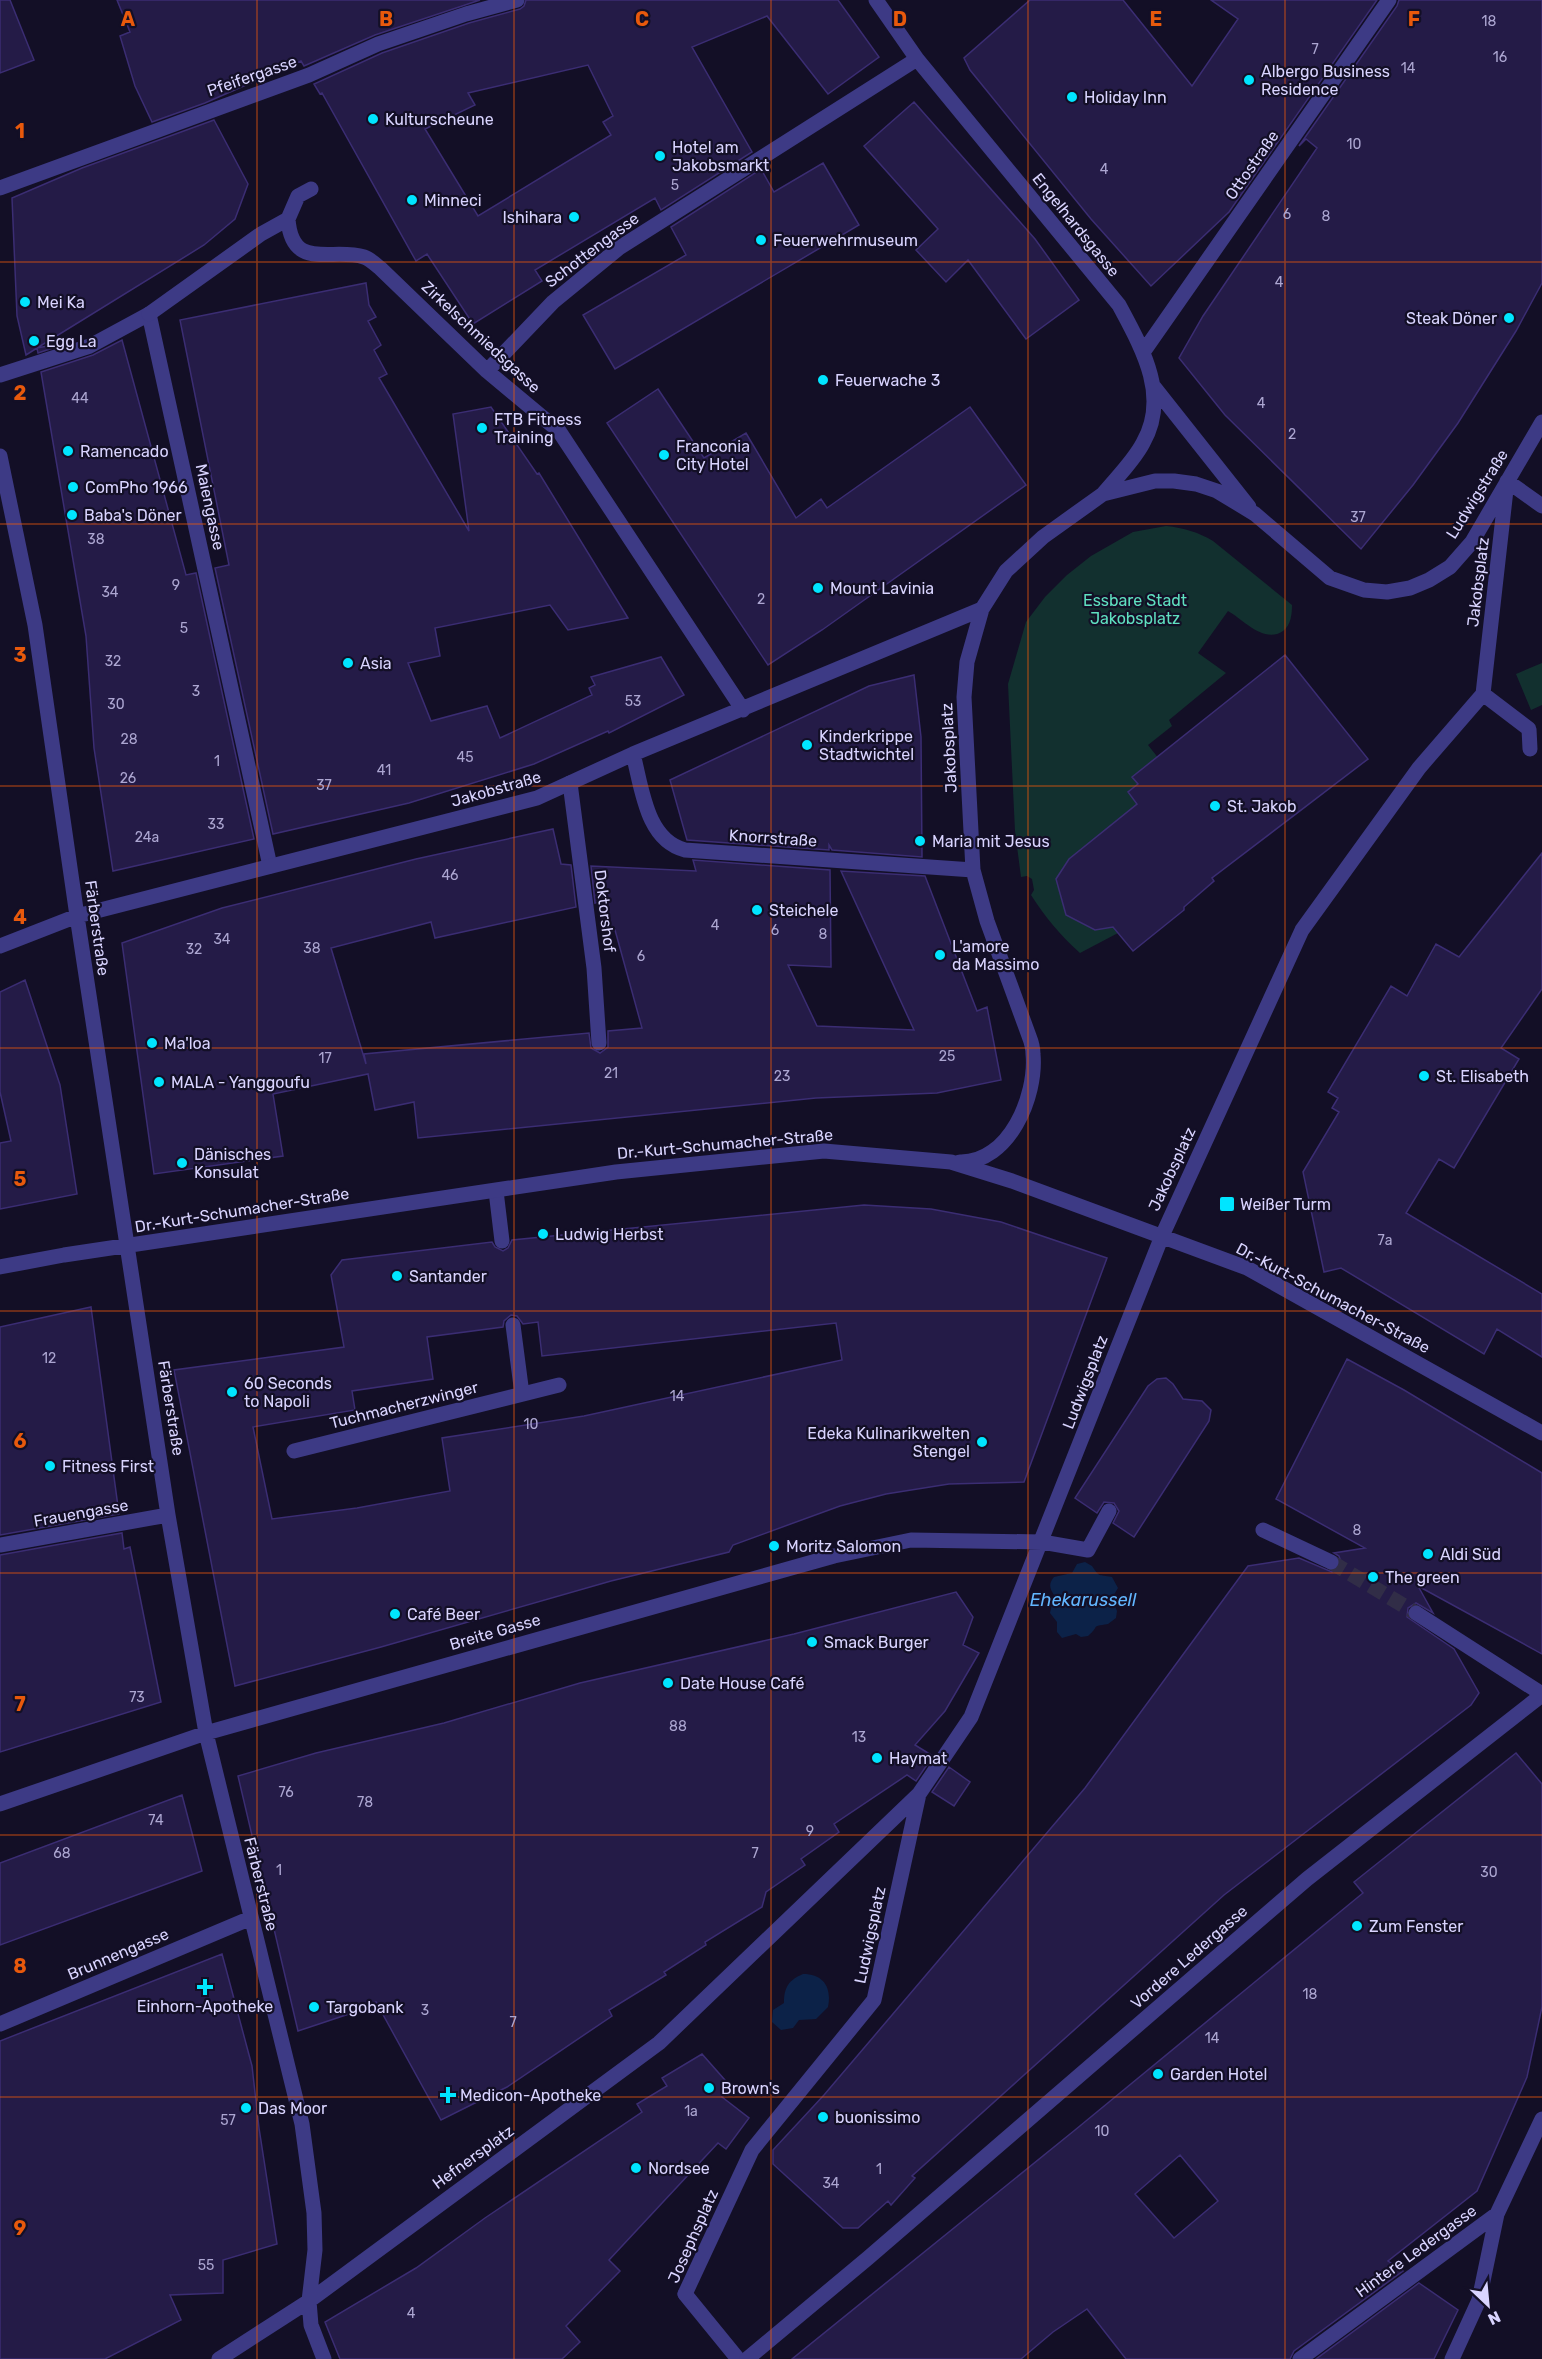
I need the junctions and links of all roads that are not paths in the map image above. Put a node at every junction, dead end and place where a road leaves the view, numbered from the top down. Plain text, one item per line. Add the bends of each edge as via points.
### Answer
1 (517, 0) edge
2 (876, 0) edge
3 (1389, 0) edge
4 (917, 59) junction
5 (0, 188) edge
6 (311, 189) dead end
7 (288, 219) junction
8 (149, 314) junction
9 (1144, 351) junction
10 (487, 371) junction
11 (0, 375) edge
12 (1154, 387) junction
13 (1542, 422) edge
14 (0, 456) edge
15 (1507, 481) junction
16 (1103, 494) junction
17 (1542, 506) edge
18 (1255, 514) junction
19 (1330, 578) joint
20 (982, 609) junction
21 (1483, 694) junction
22 (743, 710) junction
23 (1530, 749) dead end
24 (633, 754) junction
25 (570, 783) junction
26 (270, 866) junction
27 (973, 870) junction
28 (77, 916) junction
29 (0, 946) edge
30 (599, 1043) dead end
31 (951, 1162) junction
32 (496, 1191) junction
33 (1162, 1236) junction
34 (502, 1241) dead end
35 (128, 1246) junction
36 (0, 1267) edge
37 (513, 1325) dead end
38 (559, 1385) dead end
39 (522, 1394) junction
40 (1542, 1433) edge
41 (294, 1451) dead end
42 (1109, 1511) dead end
43 (168, 1515) junction
44 (1263, 1530) dead end
45 (1042, 1542) junction
46 (0, 1545) edge
47 (1331, 1562) tunnel mouth
48 (1416, 1613) tunnel mouth
49 (1542, 1695) edge
50 (206, 1733) junction
51 (919, 1794) junction
52 (0, 1804) edge
53 (250, 1918) junction
54 (0, 2024) edge
55 (659, 2043) joint
56 (1542, 2119) edge
57 (752, 2150) joint
58 (1497, 2214) junction
59 (309, 2301) junction
60 (219, 2359) edge
61 (324, 2359) edge
62 (738, 2359) edge
63 (747, 2359) edge
64 (1300, 2359) edge
65 (1452, 2359) edge

1 - 5 street, Pfeifergasse via 378,44 309,75
2 - 4 street, Engelhardsgasse
3 - 9 street, Ottostraße
4 - 9 street, Engelhardsgasse via 1119,305
4 - 10 street, Schottengasse via 619,248 552,302
6 - 7 street via 293,202
7 - 8 street
7 - 10 street, Zirkelschmiedsgasse via 292,240 303,251 365,257 380,268
8 - 11 street via 90,346
8 - 26 street, Maiengasse
9 - 12 street, Engelhardsgasse
10 - 22 street, Zirkelschmiedsgasse via 559,431
12 - 16 street, Engelhardsgasse via 1152,425 1143,445
12 - 18 street, Jakobsplatz
13 - 15 street, Ludwigstraße
14 - 28 street, Färberstraße via 35,625
15 - 17 street
15 - 19 street, Ludwigstraße via 1472,542 1450,567 1429,580 1387,592 1364,590
15 - 21 street, Jakobsplatz
16 - 18 street, Jakobsplatz via 1155,481 1174,481 1217,491
16 - 20 street, Jakobsplatz via 1043,537 1006,571
18 - 19 street, Jakobsplatz
20 - 22 street, Jakobstraße
20 - 27 street, Jakobsplatz via 970,651 964,697
21 - 23 street via 1529,729
21 - 33 street, Jakobsplatz via 1419,768 1302,930
22 - 24 street, Jakobstraße
24 - 25 street, Jakobstraße
24 - 27 street, Knorrstraße via 655,826 674,847
25 - 26 street, Jakobstraße via 537,798
25 - 30 street, Doktorshof via 594,968
26 - 28 street, Jakobstraße
27 - 31 street, Jakobsplatz via 987,921 1029,1035 1033,1064 1022,1112 1002,1144 979,1160
28 - 29 street, Jakobstraße
28 - 35 street, Färberstraße
31 - 32 street, Dr.-Kurt-Schumacher-Straße via 824,1151 616,1172
31 - 33 street, Dr.-Kurt-Schumacher-Straße
32 - 34 street
32 - 35 street, Dr.-Kurt-Schumacher-Straße
33 - 40 street, Dr.-Kurt-Schumacher-Straße via 1247,1268
33 - 45 street, Ludwigsplatz
35 - 36 street, Dr.-Kurt-Schumacher-Straße
35 - 43 street, Färberstraße
37 - 39 street
38 - 39 street, Tuchmacherzwinger
39 - 41 street, Tuchmacherzwinger
42 - 45 street via 1088,1550
43 - 46 street, Frauengasse
43 - 50 street, Färberstraße
44 - 47 street
45 - 50 street, Breite Gasse via 911,1540 834,1556
45 - 51 street, Ludwigsplatz via 971,1717
48 - 49 street
49 - 63 street, Vordere Ledergasse via 1307,1879
50 - 52 street, Breite Gasse
50 - 53 street, Färberstraße
51 - 55 street, Ludwigsplatz
51 - 57 street, Ludwigsplatz via 874,2000
53 - 54 street, Brunnengasse
53 - 59 street, Färberstraße via 302,2124 309,2168 315,2250
55 - 59 street, Hefnersplatz
56 - 58 street, Hintere Ledergasse
57 - 62 street, Josephsplatz via 685,2294
58 - 64 street, Hintere Ledergasse
58 - 65 street via 1479,2300
59 - 60 street, Hefnersplatz
59 - 61 street, Färberstraße via 311,2325

